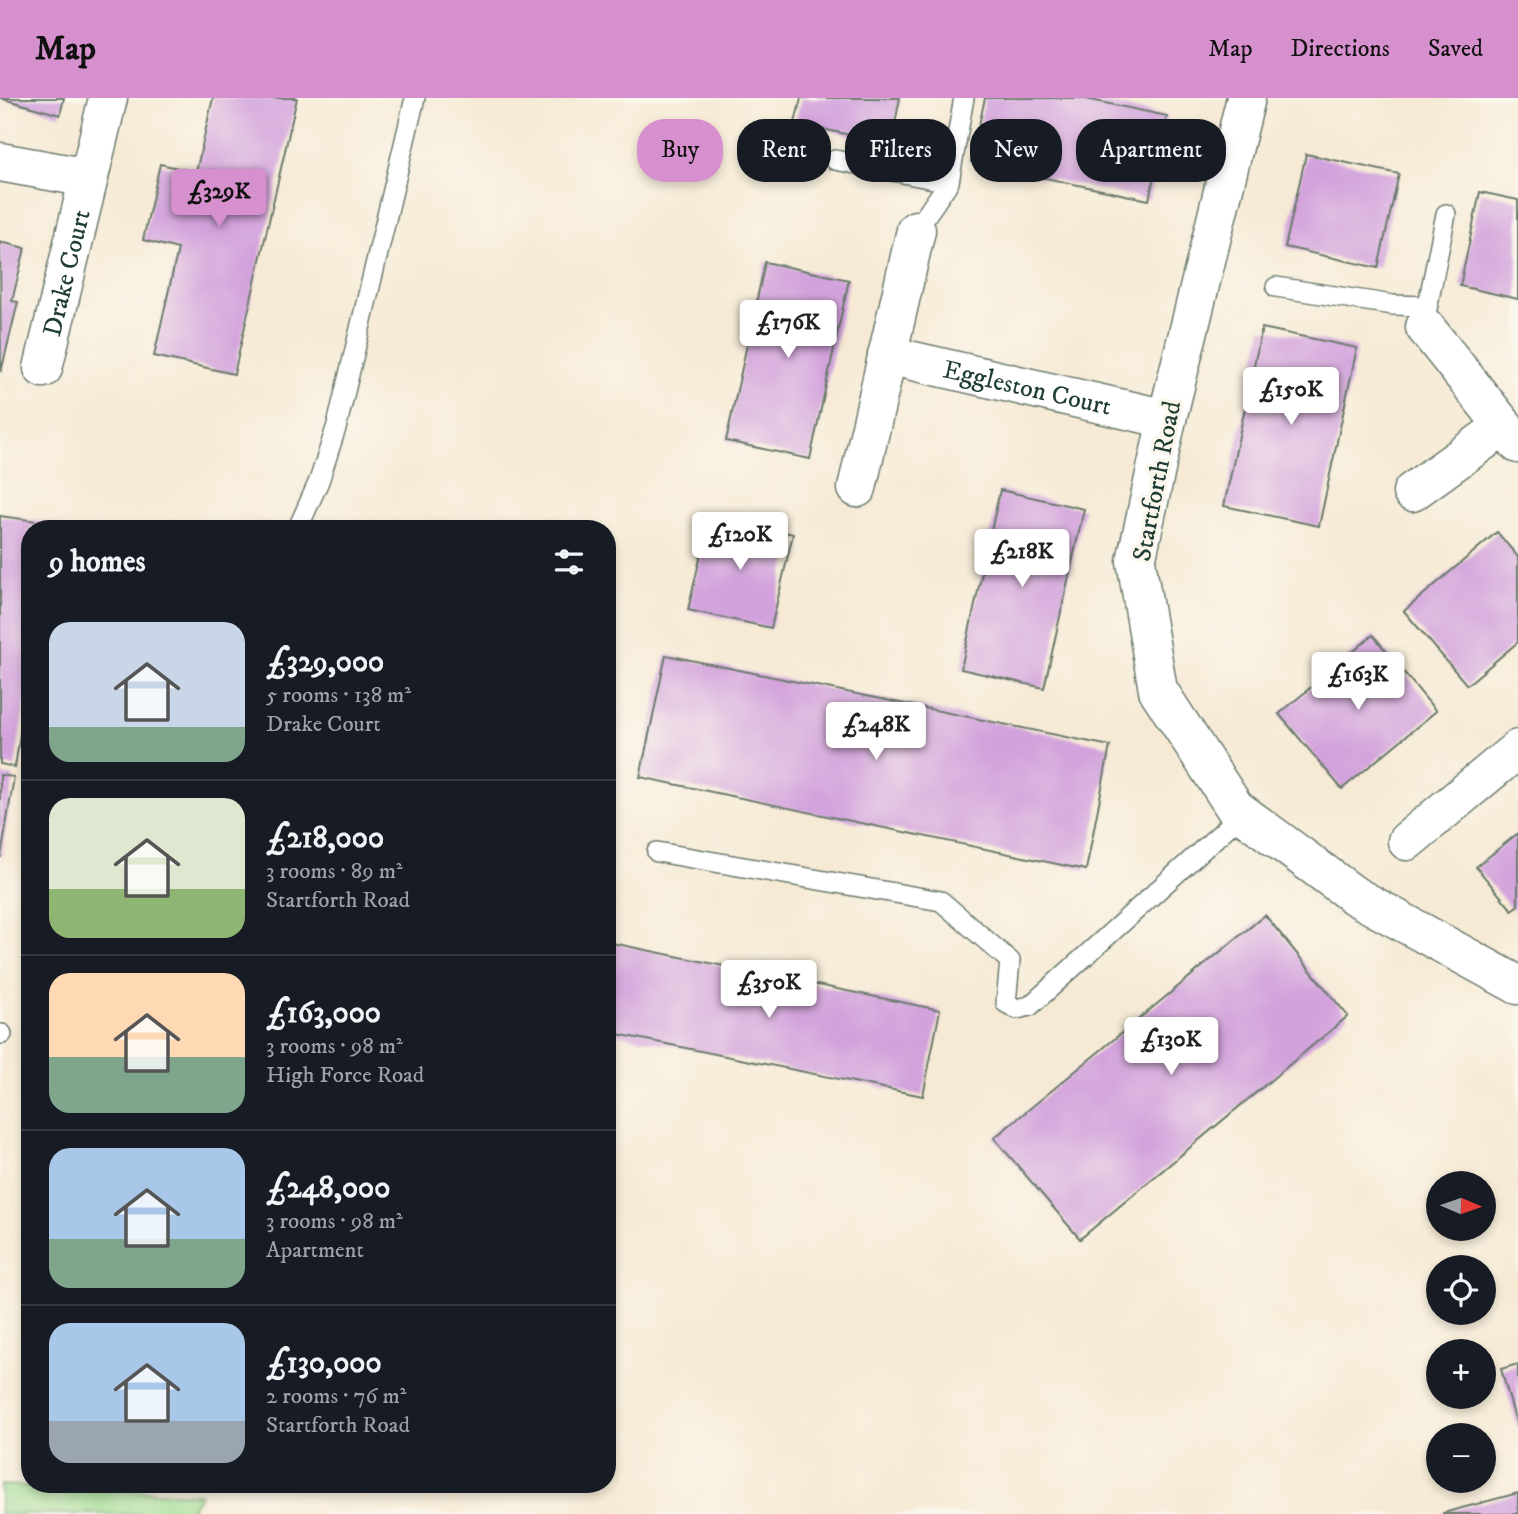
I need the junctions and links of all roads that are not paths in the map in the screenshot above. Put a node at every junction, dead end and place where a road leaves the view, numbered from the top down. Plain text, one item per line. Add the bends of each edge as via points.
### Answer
1 (108, 98) edge
2 (415, 98) edge
3 (964, 98) edge
4 (1246, 98) edge
5 (956, 140) edge
6 (835, 160) dead end
7 (0, 162) edge
8 (845, 162) edge
9 (89, 178) junction
10 (948, 182) edge
11 (1446, 214) dead end
12 (916, 230) joint
13 (1276, 287) dead end
14 (1425, 316) junction
15 (887, 355) junction
16 (43, 368) dead end
17 (1167, 419) junction
18 (1511, 435) edge
19 (857, 488) dead end
20 (1412, 492) dead end
21 (302, 520) edge
22 (1518, 749) edge
23 (1242, 814) junction
24 (1407, 841) dead end
25 (657, 852) dead end
26 (1518, 985) edge

1 - 9 street, Drake Court
2 - 21 lane via 337,425
3 - 5 lane
4 - 17 street, Startforth Road
6 - 8 lane
7 - 9 street, Drake Court
9 - 16 street, Drake Court
10 - 12 lane
11 - 14 lane
12 - 15 street
13 - 14 lane via 1393,305
14 - 18 street
15 - 17 street, Eggleston Court
15 - 19 street
17 - 23 street, Startforth Road via 1136,561 1158,690
18 - 20 street
22 - 24 street
23 - 25 lane via 1030,1006 1017,1009 1006,1003 1010,961 941,901
23 - 26 street, Startforth Road via 1355,896

